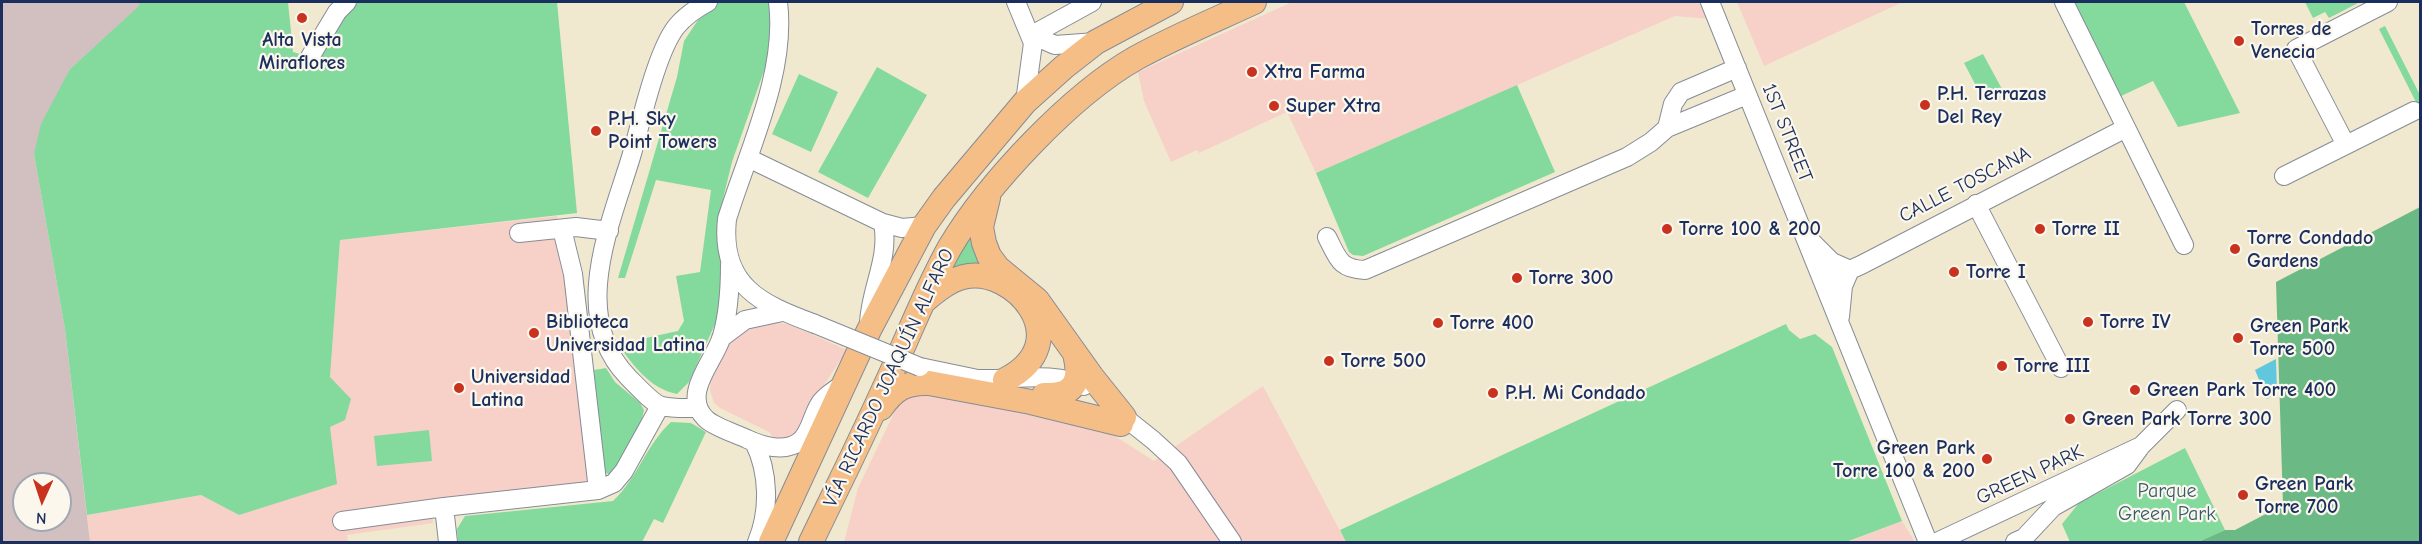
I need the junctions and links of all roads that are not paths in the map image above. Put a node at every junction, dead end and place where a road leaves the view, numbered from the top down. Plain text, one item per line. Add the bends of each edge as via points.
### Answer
1 (347, 2) edge
2 (708, 2) edge
3 (778, 2) edge
4 (1016, 2) edge
5 (1092, 2) edge
6 (1171, 2) edge
7 (1254, 2) edge
8 (1710, 2) edge
9 (2064, 2) edge
10 (2388, 2) edge
11 (1032, 35) junction
12 (1096, 42) junction
13 (310, 57) dead end
14 (1737, 68) junction
15 (1747, 95) junction
16 (1025, 102) junction
17 (2414, 111) dead end
18 (1667, 128) junction
19 (2126, 128) junction
20 (2346, 146) junction
21 (748, 158) junction
22 (2284, 176) dead end
23 (990, 190) junction
24 (1976, 204) junction
25 (883, 224) junction
26 (924, 226) junction
27 (562, 229) junction
28 (609, 231) junction
29 (519, 234) dead end
30 (1804, 235) junction
31 (1327, 237) dead end
32 (2184, 245) dead end
33 (730, 262) junction
34 (1850, 270) junction
35 (1823, 282) junction
36 (924, 302) junction
37 (597, 309) junction
38 (576, 310) junction
39 (782, 312) junction
40 (1839, 322) junction
41 (868, 330) junction
42 (722, 338) junction
43 (1076, 354) junction
44 (2061, 368) dead end
45 (980, 379) junction
46 (1005, 380) junction
47 (846, 382) junction
48 (1076, 382) junction
49 (1044, 395) junction
50 (660, 406) junction
51 (699, 408) junction
52 (2177, 410) dead end
53 (1122, 420) junction
54 (861, 441) junction
55 (754, 442) junction
56 (2141, 446) junction
57 (598, 490) junction
58 (444, 507) junction
59 (2010, 509) junction
60 (342, 521) dead end
61 (2019, 540) edge
62 (448, 543) edge
63 (757, 543) edge
64 (771, 543) edge
65 (811, 543) edge
66 (1232, 543) edge
67 (1928, 543) edge
68 (1937, 543) edge

1 - 13 street
2 - 28 street via 676,27 667,43
3 - 21 street via 778,59
4 - 11 street
5 - 11 street
6 - 12 main road, VÍA RICARDO JOAQUÍN ALFARO
7 - 23 main road, VÍA RICARDO JOAQUÍN ALFARO via 1136,58 1111,75 1036,140
8 - 14 street, 1ST STREET
9 - 19 street
10 - 20 street via 2296,49
11 - 12 street via 1055,45
11 - 16 street via 1033,55
12 - 16 main road, VÍA RICARDO JOAQUÍN ALFARO
14 - 15 street, 1ST STREET
14 - 18 street via 1681,92 1673,104
15 - 18 street
15 - 30 street, 1ST STREET
16 - 26 main road, VÍA RICARDO JOAQUÍN ALFARO
17 - 20 street
18 - 31 street via 1627,157 1365,270 1341,263
19 - 24 street, CALLE TOSCANA
19 - 32 street
20 - 22 street
21 - 25 street
21 - 33 street via 727,219 725,239
23 - 36 main road, VÍA RICARDO JOAQUÍN ALFARO via 951,246
23 - 43 main road via 981,227 989,256 1037,300
24 - 34 street, CALLE TOSCANA
24 - 44 street
25 - 26 street via 902,228
25 - 41 street via 885,252 872,293
26 - 41 main road, VÍA RICARDO JOAQUÍN ALFARO
27 - 28 street via 588,227
27 - 29 street
27 - 38 street via 573,274
28 - 37 street via 598,281
30 - 34 street via 1832,262
30 - 35 street, 1ST STREET
33 - 39 street via 750,291
33 - 42 street
34 - 35 street, CALLE TOSCANA
34 - 40 street via 1843,286
35 - 40 street, 1ST STREET
36 - 46 main road via 946,284 972,276 991,278 1017,294 1033,313 1040,338 1027,366
36 - 54 main road, VÍA RICARDO JOAQUÍN ALFARO
37 - 38 street
37 - 50 street via 607,350 619,368
38 - 57 street
39 - 42 street via 745,320
39 - 45 street, bridge via 920,367
40 - 67 street, 1ST STREET
41 - 47 main road, VÍA RICARDO JOAQUÍN ALFARO
42 - 51 street via 701,379
43 - 48 main road
43 - 53 main road
45 - 46 street
45 - 49 street
46 - 48 street via 1050,378
47 - 55 street via 820,403 799,442 782,447
47 - 64 main road, VÍA RICARDO JOAQUÍN ALFARO
48 - 49 main road via 1064,394
48 - 53 street via 1097,395
49 - 53 street
50 - 51 street
50 - 57 street via 624,471 614,483
51 - 55 street via 707,420
52 - 56 street, GREEN PARK
53 - 54 main road via 920,383 891,394
53 - 66 street via 1154,440 1178,463
54 - 65 main road, VÍA RICARDO JOAQUÍN ALFARO
55 - 63 street via 762,457 766,481 765,517
56 - 59 street, GREEN PARK
56 - 61 street, GREEN PARK via 2127,465 2053,507
57 - 58 street
58 - 60 street
58 - 62 street
59 - 61 street
59 - 68 street, GREEN PARK

